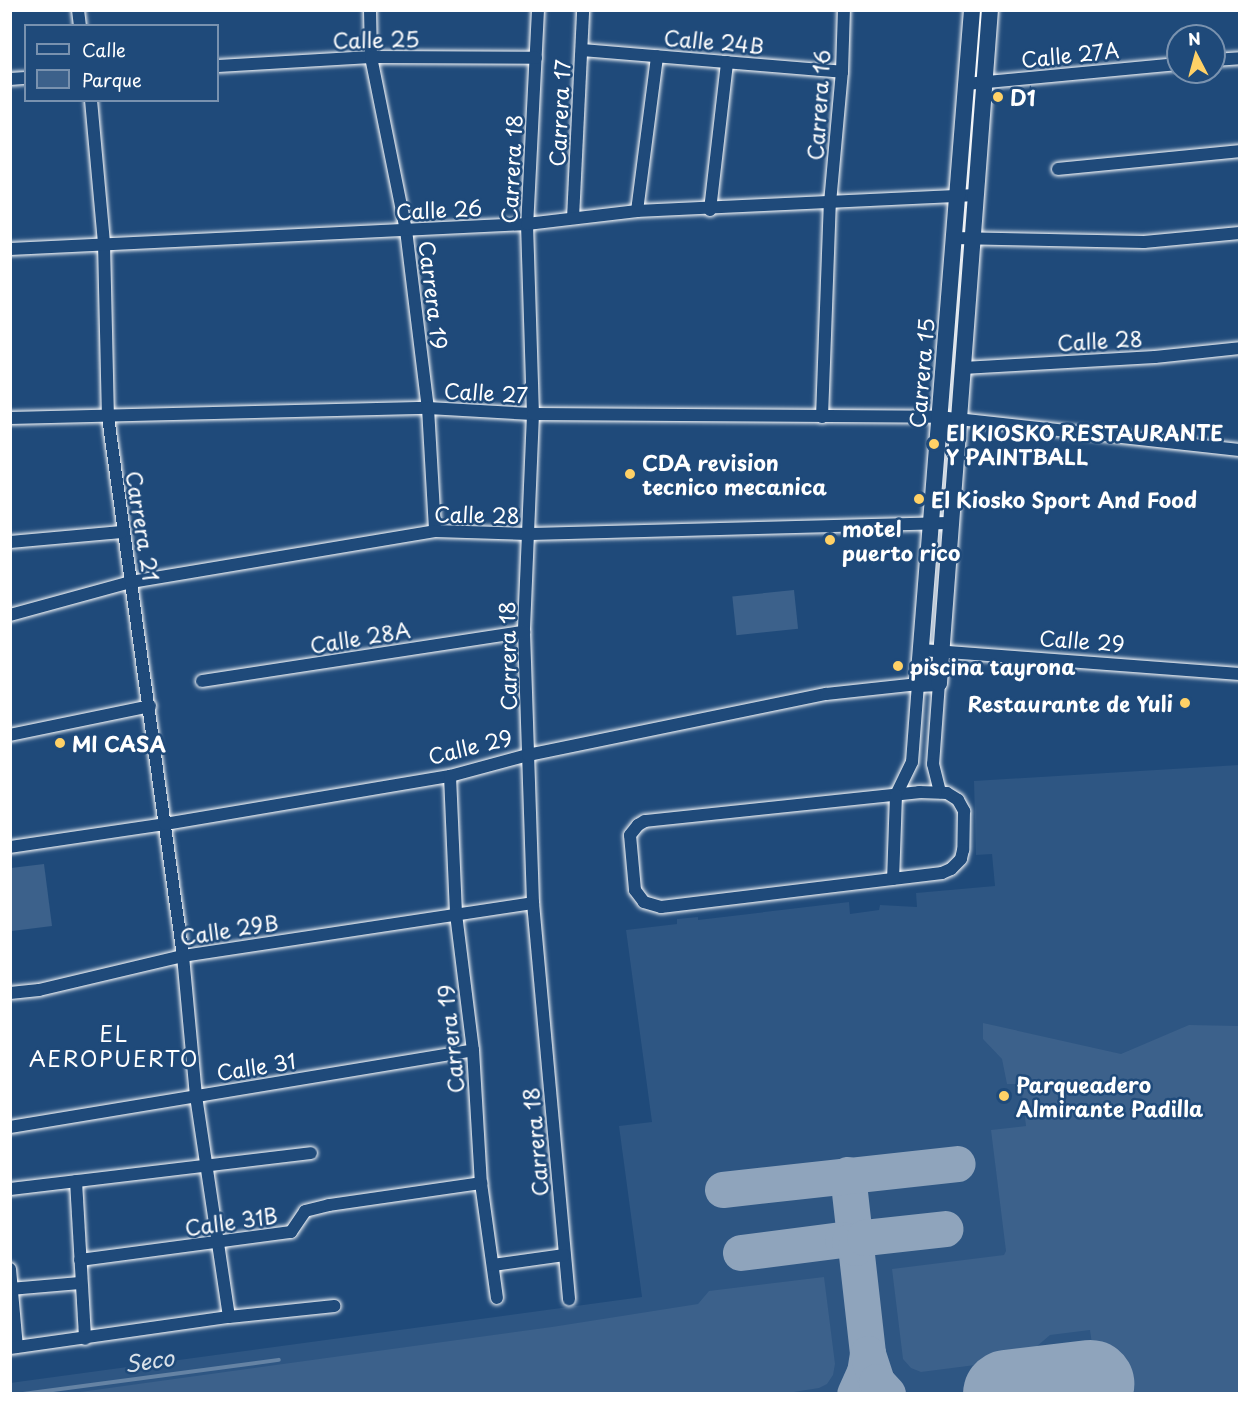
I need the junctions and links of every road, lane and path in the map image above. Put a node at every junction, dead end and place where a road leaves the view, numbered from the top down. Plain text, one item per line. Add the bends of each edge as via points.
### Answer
1 (370, 10) edge
2 (538, 10) edge
3 (583, 10) edge
4 (844, 10) edge
5 (972, 10) edge
6 (990, 10) edge
7 (582, 50) junction
8 (657, 56) junction
9 (371, 57) junction
10 (536, 58) junction
11 (727, 62) junction
12 (1166, 65) edge
13 (219, 66) edge
14 (842, 72) junction
15 (985, 82) junction
16 (966, 84) junction
17 (91, 102) edge
18 (1239, 152) edge
19 (1058, 169) dead end
20 (957, 195) junction
21 (976, 195) junction
22 (830, 203) junction
23 (710, 210) junction
24 (637, 211) junction
25 (573, 218) junction
26 (527, 224) junction
27 (406, 230) junction
28 (1239, 233) edge
29 (954, 238) junction
30 (973, 239) junction
31 (104, 243) junction
32 (10, 249) edge
33 (1239, 348) edge
34 (963, 368) junction
35 (428, 408) junction
36 (533, 414) junction
37 (108, 417) junction
38 (822, 417) junction
39 (940, 417) junction
40 (10, 418) edge
41 (959, 420) junction
42 (1239, 450) edge
43 (931, 522) junction
44 (951, 523) junction
45 (435, 531) junction
46 (122, 532) junction
47 (527, 534) junction
48 (10, 542) edge
49 (131, 582) junction
50 (10, 615) edge
51 (524, 632) junction
52 (921, 650) junction
53 (941, 652) junction
54 (1239, 674) edge
55 (202, 681) dead end
56 (939, 683) junction
57 (918, 684) junction
58 (150, 706) junction
59 (10, 735) edge
60 (528, 755) junction
61 (450, 776) junction
62 (940, 792) junction
63 (896, 795) junction
64 (165, 824) junction
65 (10, 847) edge
66 (893, 879) junction
67 (533, 903) junction
68 (456, 914) junction
69 (183, 956) junction
70 (10, 993) edge
71 (473, 1050) junction
72 (196, 1096) junction
73 (10, 1127) edge
74 (311, 1154) dead end
75 (208, 1166) junction
76 (76, 1181) junction
77 (481, 1183) junction
78 (10, 1189) edge
79 (219, 1242) junction
80 (564, 1255) junction
81 (80, 1260) junction
82 (493, 1265) junction
83 (10, 1269) edge
84 (80, 1283) junction
85 (11, 1289) edge
86 (497, 1298) dead end
87 (569, 1299) dead end
88 (334, 1306) dead end
89 (229, 1317) junction
90 (84, 1339) junction
91 (14, 1348) edge

1 - 9 street, Carrera 19
2 - 10 street, Carrera 18
3 - 7 street, Carrera 17
4 - 14 street, Carrera 16
5 - 16 street, Carrera 15
6 - 15 street, Carrera 15
7 - 8 street, Calle 24B
7 - 25 street, Carrera 17
8 - 11 street, Calle 24B
8 - 24 street
9 - 10 street, Calle 25
9 - 13 street, Calle 25
9 - 27 street, Carrera 19
10 - 26 street, Carrera 18
11 - 14 street, Calle 24B
11 - 23 street
12 - 15 street, Calle 27A
14 - 22 street, Carrera 16
15 - 16 street, Calle 27A
15 - 21 street, Carrera 15
16 - 20 street, Carrera 15
17 - 31 street, Carrera 21
18 - 19 street
20 - 21 street, Calle 26
20 - 22 street, Calle 26
20 - 29 street, Carrera 15
21 - 30 street, Carrera 15
22 - 23 street, Calle 26
22 - 38 street, Carrera 16
23 - 24 street, Calle 26
24 - 25 street, Calle 26
25 - 26 street, Calle 26
26 - 27 street, Calle 26
26 - 36 street, Carrera 18
27 - 31 street, Calle 26
27 - 35 street, Carrera 19
28 - 30 street via 1143,242
29 - 30 street
29 - 39 street, Carrera 15
30 - 34 street, Carrera 15
31 - 32 street, Calle 26
31 - 37 street, Carrera 21
33 - 34 street, Calle 28
34 - 41 street, Carrera 15
35 - 36 street, Calle 27
35 - 37 street, Calle 27
35 - 45 street, Carrera 19
36 - 38 street, Calle 27
36 - 47 street, Carrera 18
37 - 40 street, Calle 27
37 - 46 street, Carrera 21
38 - 39 street, Calle 27
39 - 41 street, Calle 27
39 - 43 street, Carrera 15
41 - 42 street
41 - 44 street, Carrera 15
43 - 44 street, Calle 28
43 - 47 street, Calle 28
43 - 52 street, Carrera 15
44 - 53 street, Carrera 15
45 - 47 street, Calle 28
45 - 49 street, Calle 28
46 - 48 street
46 - 49 street, Carrera 21
47 - 51 street, Carrera 18
49 - 50 street, Calle 28
49 - 58 street, Carrera 21
51 - 55 street, Calle 28A
51 - 60 street, Carrera 18
52 - 53 street, Calle 29
52 - 57 street, Carrera 15
53 - 54 street, Calle 29
53 - 56 street, Carrera 15
56 - 57 street, Calle 29
56 - 62 street, Carrera 15 via 933,764
57 - 60 street, Calle 29 via 826,694
57 - 63 street, Carrera 15 via 912,762
58 - 59 street
58 - 64 street, Carrera 21
60 - 61 street, Calle 29
60 - 67 street, Carrera 18
61 - 64 street, Calle 29
61 - 68 street, Carrera 19
62 - 63 street
62 - 66 street via 953,796 963,811 961,859 942,873
63 - 66 street, Carrera 15
63 - 66 street via 645,821 633,830 629,843 635,890 644,902 661,907
64 - 65 street, Calle 29
64 - 69 street, Carrera 21
67 - 68 street, Calle 29B
67 - 80 street, Carrera 18
68 - 69 street, Calle 29B
68 - 71 street, Carrera 19
69 - 70 street, Calle 29B via 39,990
69 - 72 street, Carrera 21
71 - 72 street, Calle 31
71 - 77 street, Carrera 19
72 - 73 street, Calle 31
72 - 75 street, Carrera 21
74 - 75 street
75 - 76 street
75 - 79 street, Carrera 21
76 - 78 street
76 - 81 street
77 - 79 street, Calle 31B via 329,1205 305,1211 291,1232
77 - 82 street, Carrera 19
79 - 81 street, Calle 31B
79 - 89 street, Carrera 21
80 - 82 street
80 - 87 street, Carrera 18
81 - 84 street
82 - 86 street, Carrera 19
83 - 85 street
84 - 85 street
84 - 90 street
85 - 91 street
88 - 89 street
89 - 90 street
90 - 91 street

